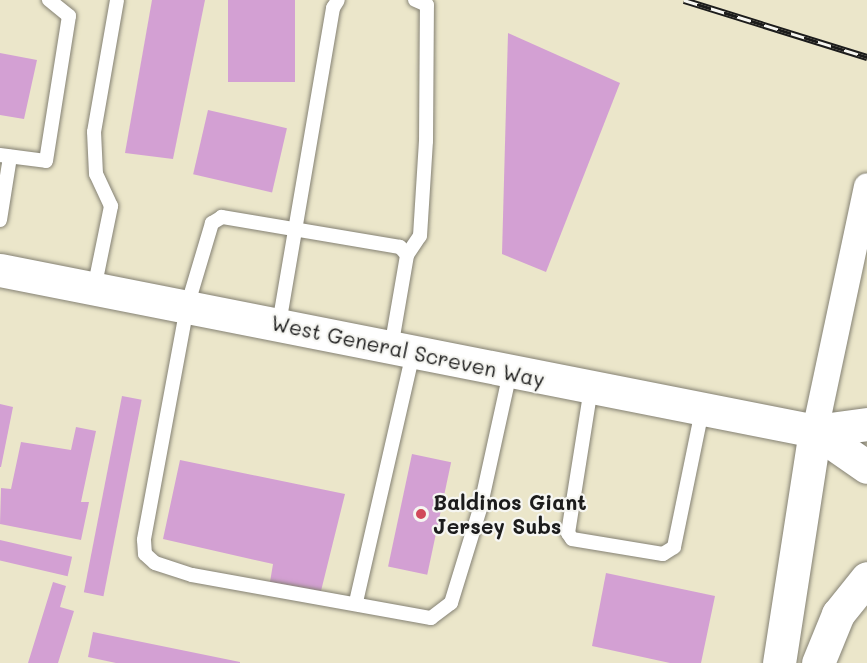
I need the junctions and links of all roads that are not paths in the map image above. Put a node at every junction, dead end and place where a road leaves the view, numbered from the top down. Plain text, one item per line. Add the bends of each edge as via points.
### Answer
1 (49, 0) edge
2 (117, 0) edge
3 (338, 0) edge
4 (415, 0) edge
5 (5, 156) edge
6 (867, 186) edge
7 (0, 220) edge
8 (298, 230) junction
9 (407, 255) junction
10 (0, 270) edge
11 (94, 289) junction
12 (187, 307) junction
13 (279, 324) junction
14 (402, 351) junction
15 (510, 373) junction
16 (591, 388) junction
17 (702, 411) junction
18 (867, 424) edge
19 (815, 431) junction
20 (867, 467) edge
21 (867, 578) edge
22 (356, 602) junction
23 (779, 663) edge
24 (818, 663) edge

1 - 5 lane via 69,16 46,161
2 - 11 lane via 94,132 96,174 111,206
3 - 8 lane via 333,8
4 - 9 lane via 427,5 426,141 420,236
5 - 7 lane
6 - 19 street
8 - 9 lane via 400,247
8 - 12 lane via 222,217 213,223
8 - 13 lane
9 - 14 lane
10 - 11 main road, West General Screven Way
11 - 12 main road, West General Screven Way
12 - 13 main road, West General Screven Way
12 - 22 lane via 145,554 155,564 192,575
13 - 14 main road, West General Screven Way
14 - 15 main road, West General Screven Way
14 - 22 lane via 387,471
15 - 16 main road, West General Screven Way
15 - 22 lane via 480,508 451,603 431,618
16 - 17 main road, West General Screven Way
16 - 17 lane via 568,533 572,539 663,554 674,547
17 - 19 main road, West General Screven Way
18 - 19 main road
19 - 20 main road
19 - 23 main road
21 - 24 main road via 838,614

